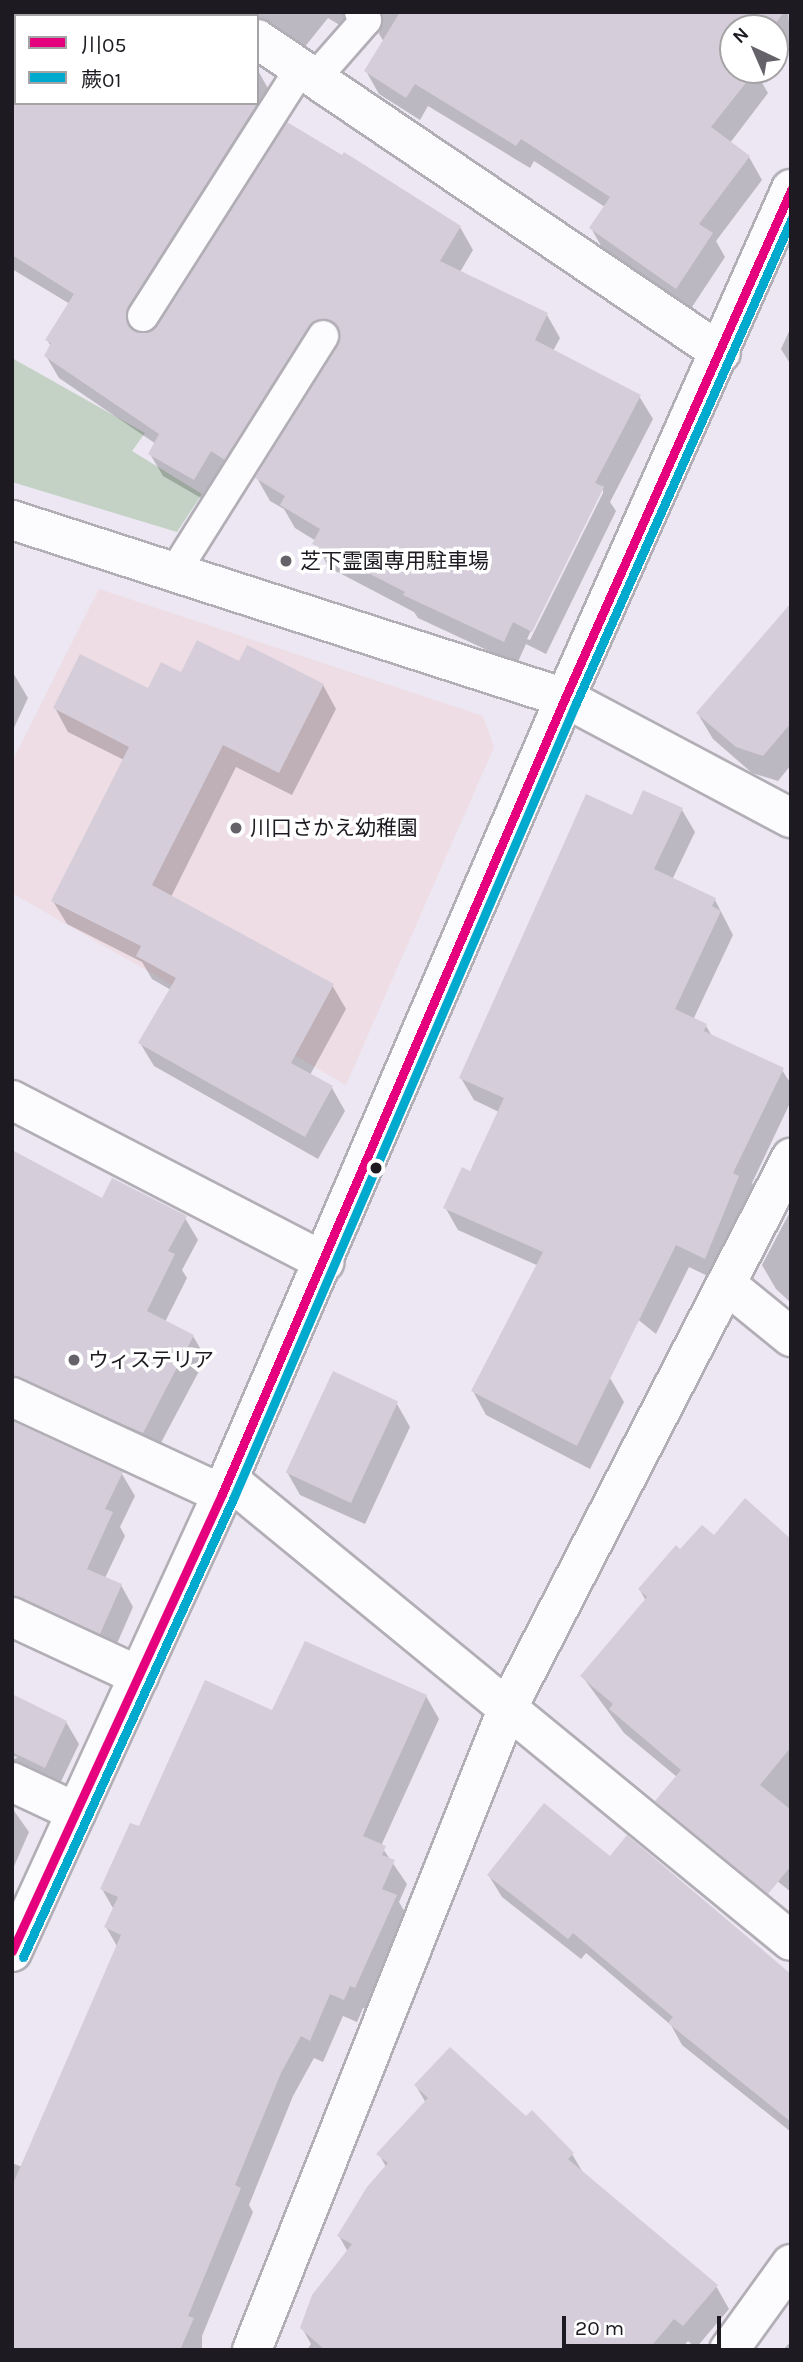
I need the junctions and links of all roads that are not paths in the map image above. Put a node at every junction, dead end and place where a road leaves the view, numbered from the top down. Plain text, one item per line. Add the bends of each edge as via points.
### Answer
1 (360, 12) edge
2 (259, 40) edge
3 (308, 73) junction
4 (791, 189) edge
5 (143, 316) dead end
6 (323, 336) dead end
7 (721, 353) junction
8 (12, 520) edge
9 (174, 573) junction
10 (565, 698) junction
11 (791, 818) edge
12 (12, 1100) edge
13 (791, 1158) edge
14 (324, 1262) junction
15 (726, 1283) junction
16 (791, 1337) edge
17 (12, 1397) edge
18 (225, 1487) junction
19 (12, 1617) edge
20 (139, 1676) junction
21 (508, 1707) junction
22 (12, 1782) edge
23 (76, 1811) junction
24 (791, 1941) edge
25 (12, 1952) edge
26 (791, 2264) edge
27 (252, 2350) edge
28 (729, 2350) edge

1 - 3 lane via 366,20
2 - 3 street
3 - 5 lane
3 - 7 street
4 - 7 street
6 - 9 lane
7 - 10 street
8 - 9 street
9 - 10 street
10 - 11 street
10 - 14 street
12 - 14 street
13 - 15 street
14 - 18 street
15 - 16 street
15 - 21 street
17 - 18 street
18 - 20 street
18 - 21 street
19 - 20 street
20 - 23 street
21 - 24 street
21 - 27 street
22 - 23 street
23 - 25 street
26 - 28 street

